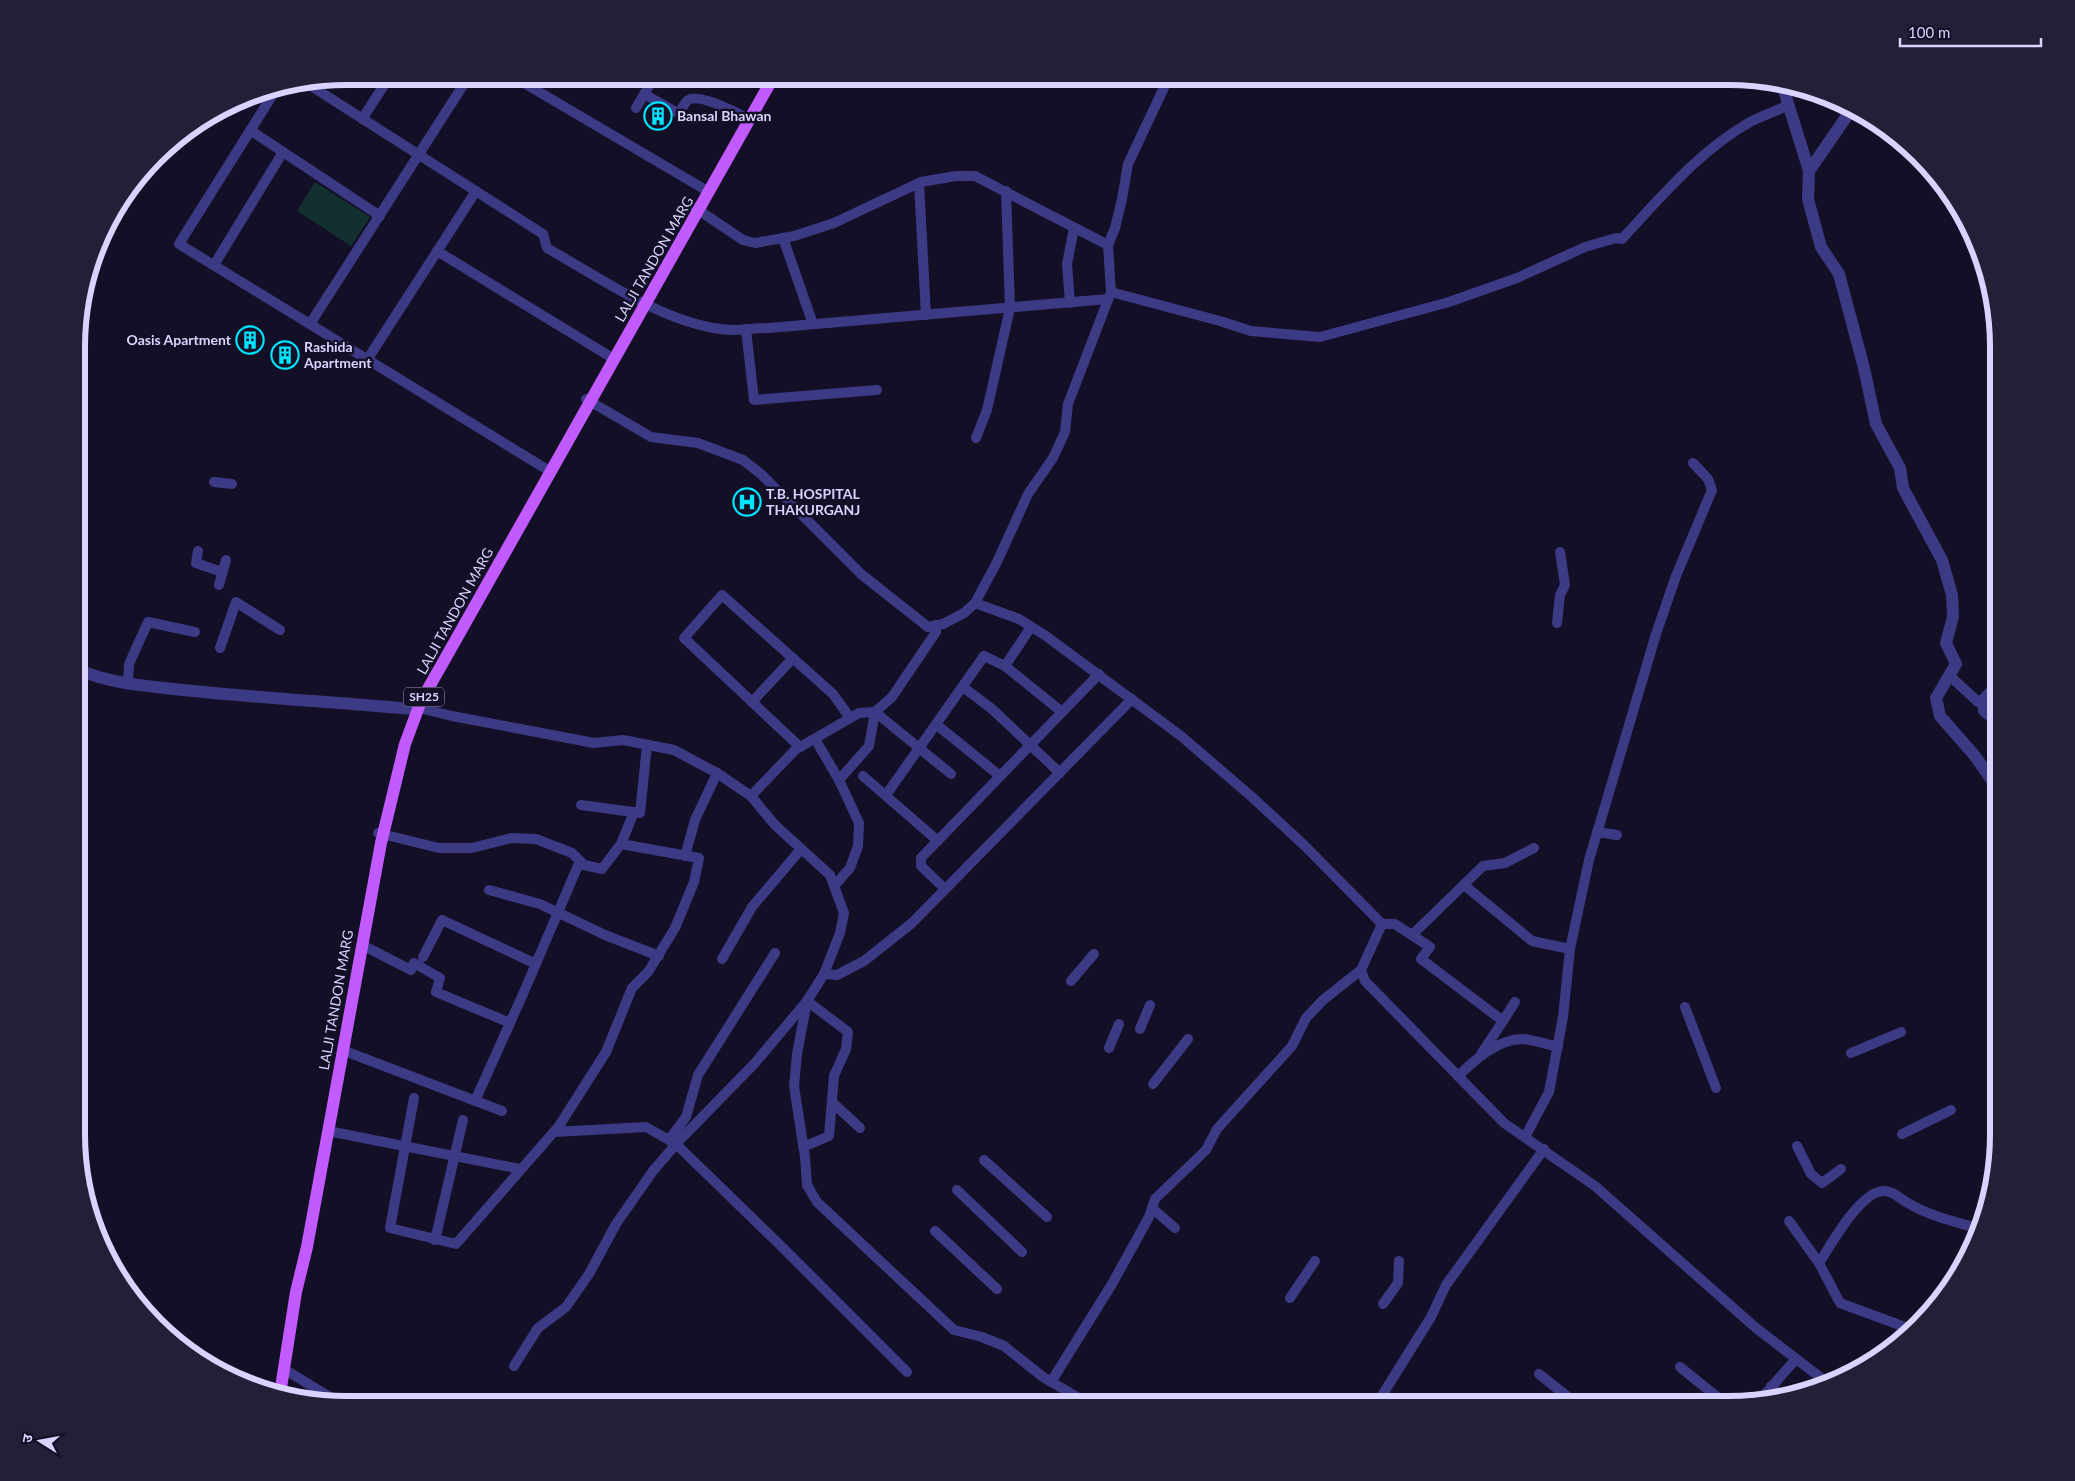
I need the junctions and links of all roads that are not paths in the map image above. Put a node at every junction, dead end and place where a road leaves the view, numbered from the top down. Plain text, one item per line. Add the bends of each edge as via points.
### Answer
1 (384, 85) edge
2 (463, 85) edge
3 (527, 85) edge
4 (650, 85) edge
5 (762, 85) edge
6 (769, 85) edge
7 (1165, 85) edge
8 (313, 87) edge
9 (1784, 91) edge
10 (644, 94) junction
11 (271, 97) edge
12 (1789, 105) junction
13 (636, 108) dead end
14 (1848, 114) edge
15 (745, 117) junction
16 (362, 119) junction
17 (250, 130) junction
18 (283, 152) junction
19 (419, 155) junction
20 (1810, 171) junction
21 (919, 183) junction
22 (704, 189) junction
23 (476, 191) junction
24 (1006, 191) junction
25 (696, 209) junction
26 (380, 216) junction
27 (1074, 228) junction
28 (783, 238) junction
29 (1108, 246) junction
30 (437, 251) junction
31 (214, 265) junction
32 (1110, 296) junction
33 (644, 302) junction
34 (1070, 302) junction
35 (1010, 308) junction
36 (926, 315) junction
37 (310, 324) junction
38 (813, 324) junction
39 (746, 329) junction
40 (612, 358) junction
41 (367, 360) junction
42 (877, 390) dead end
43 (588, 400) junction
44 (976, 438) dead end
45 (1693, 463) dead end
46 (549, 470) junction
47 (214, 482) dead end
48 (232, 484) dead end
49 (198, 551) dead end
50 (1560, 552) dead end
51 (226, 560) dead end
52 (222, 572) junction
53 (219, 585) dead end
54 (976, 603) junction
55 (1557, 623) dead end
56 (936, 625) junction
57 (1031, 627) junction
58 (280, 630) dead end
59 (195, 632) dead end
60 (220, 648) dead end
61 (794, 658) junction
62 (1005, 666) junction
63 (85, 672) edge
64 (1098, 674) junction
65 (1950, 676) junction
66 (128, 683) junction
67 (963, 687) junction
68 (1990, 692) edge
69 (1132, 699) junction
70 (1982, 700) junction
71 (752, 702) junction
72 (415, 708) junction
73 (875, 712) junction
74 (1062, 712) junction
75 (1990, 717) edge
76 (850, 718) junction
77 (937, 725) junction
78 (815, 739) junction
79 (1031, 744) junction
80 (647, 745) junction
81 (800, 747) junction
82 (920, 748) junction
83 (717, 773) junction
84 (1060, 773) junction
85 (951, 774) dead end
86 (863, 776) dead end
87 (1000, 776) junction
88 (1990, 778) edge
89 (839, 780) junction
90 (886, 795) junction
91 (751, 796) junction
92 (581, 805) dead end
93 (634, 812) junction
94 (1597, 832) junction
95 (380, 833) junction
96 (1617, 835) dead end
97 (938, 841) junction
98 (621, 844) junction
99 (1534, 848) dead end
100 (801, 849) junction
101 (685, 856) junction
102 (580, 861) junction
103 (1464, 885) junction
104 (834, 886) junction
105 (945, 889) junction
106 (489, 890) dead end
107 (558, 913) junction
108 (1382, 924) junction
109 (1412, 935) junction
110 (362, 945) junction
111 (1570, 949) junction
112 (775, 952) dead end
113 (1094, 954) dead end
114 (659, 956) junction
115 (423, 957) dead end
116 (722, 959) dead end
117 (536, 964) junction
118 (1361, 970) junction
119 (824, 974) junction
120 (1350, 978) junction
121 (1071, 981) dead end
122 (1365, 982) junction
123 (807, 1001) junction
124 (1515, 1002) dead end
125 (1150, 1005) dead end
126 (1685, 1007) dead end
127 (1503, 1021) junction
128 (510, 1023) junction
129 (1119, 1024) dead end
130 (1140, 1029) dead end
131 (1901, 1032) dead end
132 (1188, 1039) dead end
133 (1558, 1047) junction
134 (1109, 1048) dead end
135 (342, 1050) junction
136 (1851, 1053) dead end
137 (1481, 1055) junction
138 (336, 1068) junction
139 (1458, 1076) junction
140 (1153, 1084) dead end
141 (1716, 1088) dead end
142 (414, 1098) dead end
143 (475, 1101) junction
144 (832, 1102) junction
145 (1951, 1110) dead end
146 (502, 1111) dead end
147 (463, 1120) dead end
148 (860, 1128) dead end
149 (328, 1131) junction
150 (554, 1132) junction
151 (1902, 1134) dead end
152 (1525, 1137) junction
153 (672, 1142) junction
154 (1797, 1146) dead end
155 (406, 1147) junction
156 (803, 1147) junction
157 (1544, 1150) junction
158 (455, 1157) junction
159 (984, 1160) dead end
160 (520, 1169) junction
161 (1841, 1169) dead end
162 (957, 1190) dead end
163 (1152, 1208) junction
164 (1047, 1217) dead end
165 (1789, 1221) dead end
166 (1973, 1227) edge
167 (1176, 1228) dead end
168 (935, 1231) dead end
169 (435, 1240) junction
170 (1022, 1252) dead end
171 (1315, 1261) dead end
172 (1399, 1261) dead end
173 (1819, 1263) junction
174 (996, 1289) dead end
175 (1290, 1298) dead end
176 (1384, 1304) dead end
177 (1905, 1327) edge
178 (1796, 1359) junction
179 (514, 1366) dead end
180 (1680, 1367) dead end
181 (284, 1369) junction
182 (906, 1372) dead end
183 (1539, 1374) dead end
184 (1822, 1378) edge
185 (1051, 1382) junction
186 (274, 1386) edge
187 (1771, 1386) junction
188 (281, 1387) edge
189 (1776, 1391) edge
190 (1765, 1393) edge
191 (325, 1395) edge
192 (1075, 1396) edge
193 (1382, 1396) edge
194 (1567, 1396) edge
195 (1716, 1396) edge

1 - 16 street
2 - 19 street
3 - 22 street
4 - 10 street
5 - 15 main road, LALJI TANDON MARG / SH25
6 - 25 main road, LALJI TANDON MARG / SH25
7 - 29 street via 1128,164 1115,228
8 - 16 street
9 - 12 street
10 - 13 street
10 - 15 street via 678,113 687,101 693,99 718,104
11 - 17 street
12 - 20 street
12 - 32 street via 1750,122 1720,142 1683,173 1622,239 1585,247 1517,278 1449,302 1320,337 1251,331
14 - 20 street
15 - 22 main road, LALJI TANDON MARG / SH25
16 - 19 street
17 - 18 street
17 - 31 street via 179,244
18 - 26 street
18 - 31 street
19 - 23 street
19 - 26 street
20 - 65 street via 1808,199 1822,251 1839,274 1876,424 1900,468 1903,488 1942,560 1952,595 1953,617 1946,643 1956,664
21 - 24 street via 975,176
21 - 28 street via 834,223
21 - 36 street
22 - 25 main road, LALJI TANDON MARG / SH25
23 - 30 street
23 - 33 street via 543,234 547,248
24 - 27 street
24 - 35 street
25 - 28 street via 743,240 755,243
25 - 33 main road, LALJI TANDON MARG / SH25
26 - 37 street
27 - 29 street
27 - 34 street via 1067,264
28 - 38 street
29 - 32 street
30 - 40 street
30 - 41 street
31 - 37 street
32 - 34 street
32 - 54 street via 1068,404 1065,432 1053,458 1028,494
33 - 39 street via 683,321 730,330
33 - 40 main road, LALJI TANDON MARG / SH25
34 - 35 street
35 - 36 street
35 - 44 street via 987,410
36 - 38 street
37 - 41 street
38 - 39 street
39 - 42 street via 754,400
40 - 43 main road, LALJI TANDON MARG / SH25
41 - 46 street
43 - 46 main road, LALJI TANDON MARG / SH25
43 - 56 street via 651,437 698,443 743,460 862,574 928,627
45 - 94 street via 1708,479 1712,490 1656,634
46 - 72 main road, LALJI TANDON MARG / SH25
47 - 48 street
49 - 52 street via 196,563
50 - 55 street via 1564,585
51 - 52 street
52 - 53 street
54 - 56 street via 964,613
54 - 57 street via 1019,619
56 - 73 street via 936,632 892,697
57 - 62 street
57 - 64 street
58 - 60 street via 236,602
59 - 66 street via 148,622 129,664
61 - 71 street
61 - 71 street via 722,595 684,638
61 - 76 street via 833,694
62 - 67 street via 984,656
62 - 74 street
63 - 66 street
64 - 69 street
64 - 74 street
65 - 70 street via 1976,700
65 - 88 street via 1936,698 1940,716
66 - 72 street via 229,695
67 - 77 street
67 - 79 street
68 - 70 street
69 - 84 street
69 - 108 street via 1252,797
70 - 75 street via 1983,710
71 - 81 street
72 - 80 street via 594,742 623,740
72 - 95 main road, LALJI TANDON MARG / SH25
73 - 76 street via 859,713
73 - 82 street
73 - 89 street via 869,746
74 - 79 street
76 - 78 street
77 - 82 street
77 - 87 street
78 - 81 street
78 - 89 street
79 - 84 street
79 - 87 street
80 - 83 street via 674,750
80 - 93 street via 640,813
81 - 91 street
82 - 85 street
82 - 90 street
83 - 91 street
83 - 101 street via 695,820
84 - 105 street
86 - 90 street
87 - 97 street
89 - 104 street via 859,824 858,846 850,868
90 - 97 street
91 - 100 street
92 - 93 street
93 - 98 street
94 - 96 street
94 - 111 street
95 - 102 street via 439,848 472,848 511,838 536,839 572,853
95 - 110 main road, LALJI TANDON MARG / SH25
95 - 138 main road, LALJI TANDON MARG / SH25
97 - 105 street via 920,862
98 - 101 street
98 - 102 street via 602,869
99 - 103 street via 1505,863 1484,866
100 - 104 street via 830,875
100 - 116 street via 752,907
101 - 114 street via 699,858 694,882
102 - 107 street
103 - 109 street
103 - 111 street via 1532,941
104 - 119 street via 844,913 840,934
105 - 119 street via 912,923 864,961 838,975
106 - 107 street via 540,904
107 - 114 street
107 - 117 street
108 - 109 street via 1396,924
108 - 118 street
109 - 127 street via 1430,947 1421,959
110 - 128 street via 411,970 414,963 440,978 436,992
110 - 135 main road, LALJI TANDON MARG / SH25
111 - 133 street
112 - 153 street via 698,1075 686,1116
113 - 121 street
114 - 150 street via 632,988 606,1052
115 - 117 street via 442,920
117 - 128 street
118 - 120 street
118 - 122 street
119 - 123 street
120 - 122 street
120 - 163 street via 1306,1018 1292,1046 1217,1129 1206,1150 1155,1199
122 - 139 street
123 - 144 street via 848,1032 846,1049 834,1076
123 - 153 street via 755,1063
123 - 156 street via 794,1086
124 - 127 street
125 - 130 street
126 - 141 street
127 - 137 street
128 - 143 street
129 - 134 street
131 - 136 street
132 - 140 street
133 - 137 street via 1522,1039 1501,1044
133 - 152 street via 1550,1092
135 - 138 main road, LALJI TANDON MARG / SH25
135 - 143 street
137 - 139 street
138 - 149 main road, LALJI TANDON MARG / SH25
138 - 186 main road, LALJI TANDON MARG / SH25
139 - 152 street via 1504,1123
142 - 155 street
143 - 146 street
144 - 148 street
144 - 156 street via 829,1136
145 - 151 street
147 - 158 street
149 - 155 street
149 - 181 main road, LALJI TANDON MARG / SH25
150 - 153 street via 646,1127
150 - 160 street
152 - 157 street
153 - 179 street via 616,1224 589,1274 566,1307 538,1328
153 - 182 street
154 - 161 street via 1811,1174 1822,1183
155 - 158 street
155 - 169 street via 390,1228
156 - 185 street via 807,1185 817,1202 954,1330 1004,1346
157 - 178 street via 1595,1186 1756,1328
157 - 193 street via 1446,1284 1431,1317
158 - 160 street
158 - 169 street
159 - 164 street
160 - 169 street via 456,1244
162 - 170 street
163 - 167 street
163 - 185 street via 1112,1284
165 - 173 street
166 - 173 street via 1937,1216 1884,1191 1872,1195 1849,1218
168 - 174 street
171 - 175 street
172 - 176 street via 1398,1283
173 - 177 street via 1840,1303
178 - 184 street
178 - 187 street
180 - 195 street
181 - 188 main road, LALJI TANDON MARG / SH25
181 - 191 street
183 - 194 street
185 - 192 street
187 - 189 street
187 - 190 street

